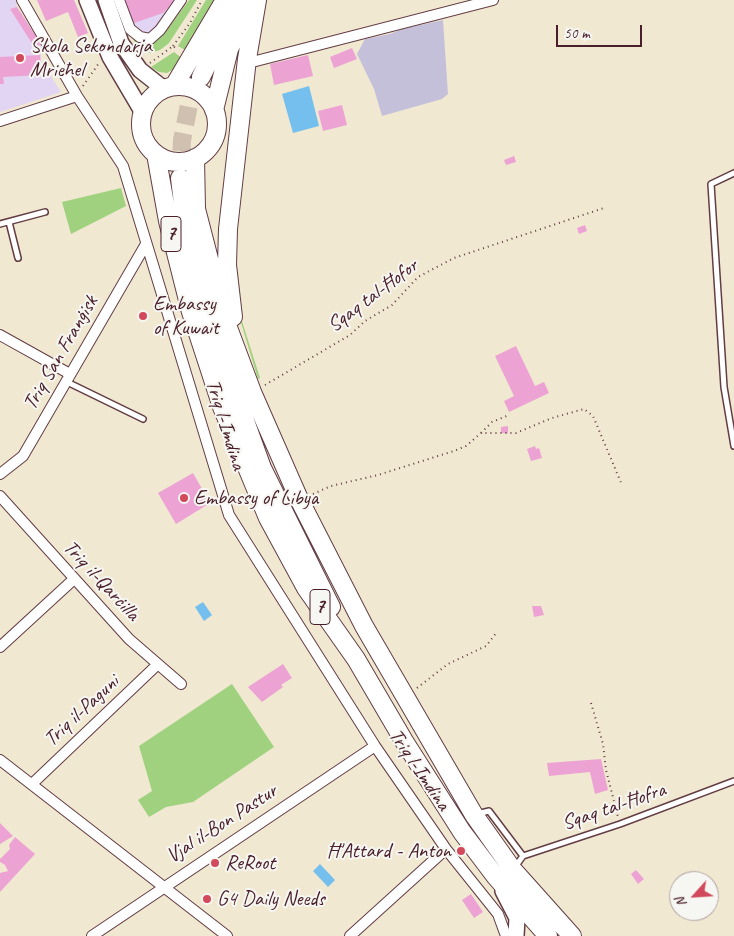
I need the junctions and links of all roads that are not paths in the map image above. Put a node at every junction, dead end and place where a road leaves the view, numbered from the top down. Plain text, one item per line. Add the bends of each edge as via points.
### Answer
1 (22, 0) edge
2 (87, 0) edge
3 (106, 0) edge
4 (119, 0) edge
5 (181, 0) edge
6 (255, 0) edge
7 (493, 0) edge
8 (229, 1) edge
9 (247, 59) junction
10 (201, 77) tunnel mouth
11 (169, 88) junction
12 (77, 96) junction
13 (214, 110) junction
14 (143, 113) junction
15 (0, 121) edge
16 (153, 152) junction
17 (195, 158) junction
18 (734, 173) edge
19 (180, 178) tunnel mouth
20 (45, 212) dead end
21 (9, 222) junction
22 (0, 224) edge
23 (146, 244) junction
24 (18, 258) dead end
25 (0, 335) edge
26 (67, 378) junction
27 (250, 387) junction
28 (143, 419) dead end
29 (734, 446) edge
30 (0, 474) edge
31 (0, 496) edge
32 (74, 579) junction
33 (0, 647) edge
34 (356, 659) junction
35 (157, 665) junction
36 (181, 684) dead end
37 (375, 746) junction
38 (0, 760) edge
39 (733, 781) edge
40 (32, 784) junction
41 (446, 849) junction
42 (518, 863) junction
43 (496, 877) junction
44 (162, 887) junction
45 (92, 936) edge
46 (227, 936) edge
47 (350, 936) edge
48 (506, 936) edge
49 (516, 936) edge
50 (548, 936) edge
51 (572, 936) edge

1 - 12 street, Triq l-Imdina
2 - 14 main road, Triq l-Imdina via 107,51
3 - 11 main road via 121,43 140,70
4 - 5 street via 130,28 140,37 150,38 160,30
6 - 9 highway, Triq l-Imdina
6 - 13 highway via 230,49
7 - 9 street via 256,60
8 - 10 highway
8 - 11 highway
9 - 27 highway, Triq l-Imdina via 227,256 233,315
11 - 13 highway via 193,89 202,94
11 - 14 highway via 147,103
12 - 15 street
12 - 23 street, Triq l-Imdina via 123,166
13 - 17 highway via 214,138
14 - 16 highway, Triq l-Imdina via 142,132
16 - 17 highway via 168,160 182,162
16 - 34 highway, Triq l-Imdina / 7 via 191,312 222,406 268,518 306,588
17 - 27 highway, Triq l-Imdina via 199,224 224,317
18 - 29 lane via 711,184 723,378
19 - 34 highway, Triq l-Imdina / 7 via 185,221 200,287 262,468
20 - 21 lane
21 - 22 lane
21 - 24 lane
23 - 26 street, Triq San Franġisk
23 - 37 street, Triq l-Imdina via 229,515
25 - 26 street
26 - 28 lane
26 - 30 street, Triq San Franġisk via 23,456
27 - 42 highway, Triq l-Imdina / 7 via 299,499 364,626 474,815
31 - 32 street, Triq il-Qarċilla
32 - 33 street
32 - 35 street, Triq il-Qarċilla
34 - 43 highway, Triq l-Imdina / 7 via 462,832
35 - 36 street, Triq il-Qarċilla
35 - 40 street, Triq il-Paguni
37 - 41 street, Triq l-Imdina
37 - 44 street, Vjal il-Bon Pastur
38 - 40 street
39 - 42 lane, Sqaq tal-Ħofra
40 - 44 street
41 - 47 street
41 - 48 street, Triq l-Imdina via 498,914
42 - 51 highway, Triq l-Imdina / 7
43 - 49 main road via 517,918
43 - 50 highway, Triq l-Imdina / 7
44 - 45 street, Vjal il-Bon Pastur
44 - 46 street

